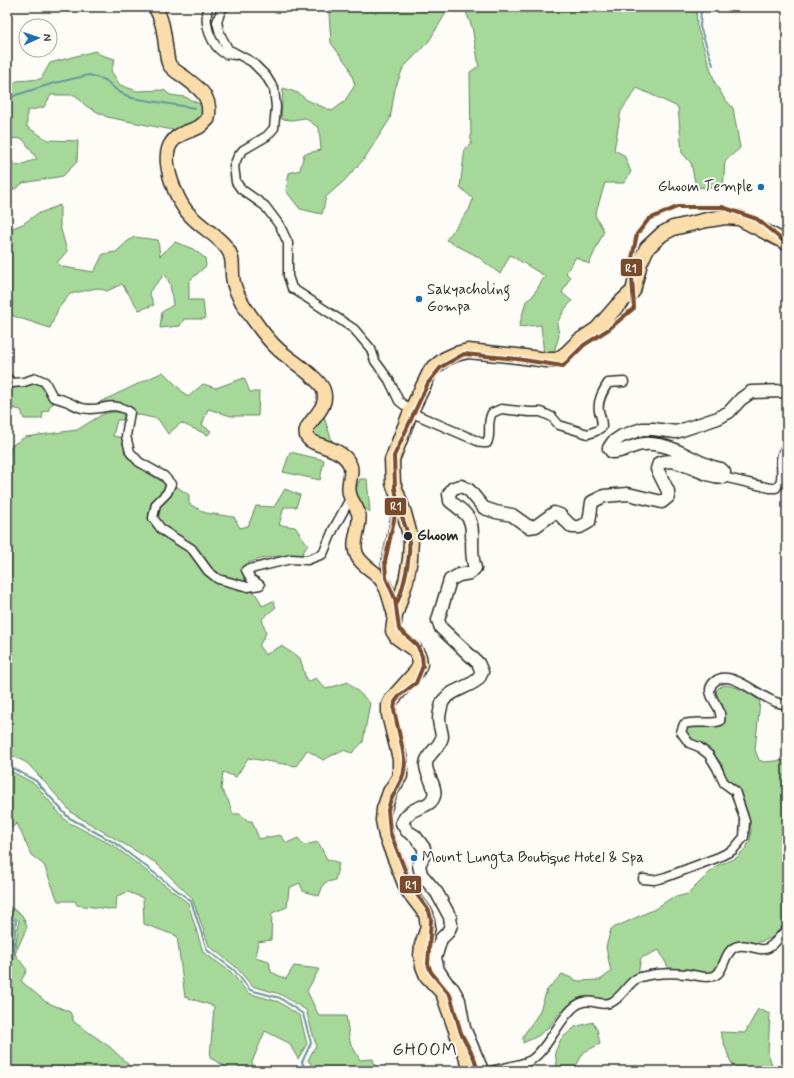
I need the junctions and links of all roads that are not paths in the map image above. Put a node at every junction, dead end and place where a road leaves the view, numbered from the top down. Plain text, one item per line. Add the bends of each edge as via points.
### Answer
1 (155, 7) edge
2 (208, 7) edge
3 (224, 7) edge
4 (238, 56) junction
5 (787, 243) edge
6 (7, 378) edge
7 (624, 382) dead end
8 (787, 391) edge
9 (413, 412) junction
10 (787, 447) edge
11 (723, 476) junction
12 (351, 498) junction
13 (395, 616) junction
14 (787, 704) edge
15 (643, 879) dead end
16 (787, 930) edge
17 (483, 1071) edge

1 - 12 main road via 163,24 170,65 204,94 210,107 208,119 200,127 177,136 171,143 167,156 169,173 187,213 217,238 232,256 236,289 253,318 277,349 315,379 323,389 323,404 307,427 307,437 345,457 350,464
2 - 4 street via 207,22 213,40 226,54
3 - 4 street via 217,22 220,34 228,49
4 - 9 street via 252,62 266,76 274,89 276,107 274,128 238,156 234,166 236,182 264,206 280,226 288,244 288,276 292,288 358,333 371,349 375,362 389,380 398,401
5 - 9 highway via 739,218 719,218 673,228 647,248 640,262 633,291 597,329 579,341 567,354 556,360 468,352 456,354 431,370
6 - 12 street via 12,383 36,378 45,382 53,397 81,408 93,410 105,406 122,406 130,412 126,436 130,452 139,462 164,476 171,484 167,493 156,504 153,518 162,530 192,549 218,580 248,587 260,585 251,579 246,570 291,559 307,560 323,554
7 - 9 street via 608,383 599,404 603,418 602,427 588,434 559,425 552,417 541,412 501,410 492,413 489,419 489,438 487,443 482,443
8 - 11 main road via 751,392 729,412 718,418 676,432 642,430 622,436 609,448 612,452 619,452 644,444 663,446 684,453 711,468 721,469 724,472
9 - 13 highway via 392,460 393,483 411,539 406,581
10 - 11 street via 781,458 781,480 776,488
11 - 17 main road via 716,477 691,466 670,461 660,463 657,469 668,491 668,497 662,502 628,494 604,496 592,502 589,522 580,527 572,527 560,515 554,513 536,526 529,527 512,515 484,508 470,490 461,486 453,488 449,494 450,501 470,521 472,560 475,568 470,573 450,580 438,620 441,628 478,663 482,672 478,679 451,694 443,702 439,719 442,737 428,757 426,765 434,797 429,804 412,810 402,823 424,848 424,856 419,865 421,874 437,893 450,917 451,925 441,939 435,958 438,970 459,1000 464,1028
12 - 13 main road via 359,514 356,553 386,587
13 - 17 highway via 393,631 415,650 420,664 389,705 400,759 400,776 390,792 384,809 386,836 407,889 426,914 428,927 421,956 427,976 443,993 458,1036
14 - 15 street via 770,700 726,677 719,678 711,685 710,691 721,714 720,721 714,724 684,724 682,732 689,743 709,755 724,783 735,791 745,821 744,837 733,850 719,857 666,877
16 - 17 street via 763,950 747,946 734,948 715,976 644,976 634,980 611,1003 603,1005 584,1001 570,1011 545,1045 530,1060

